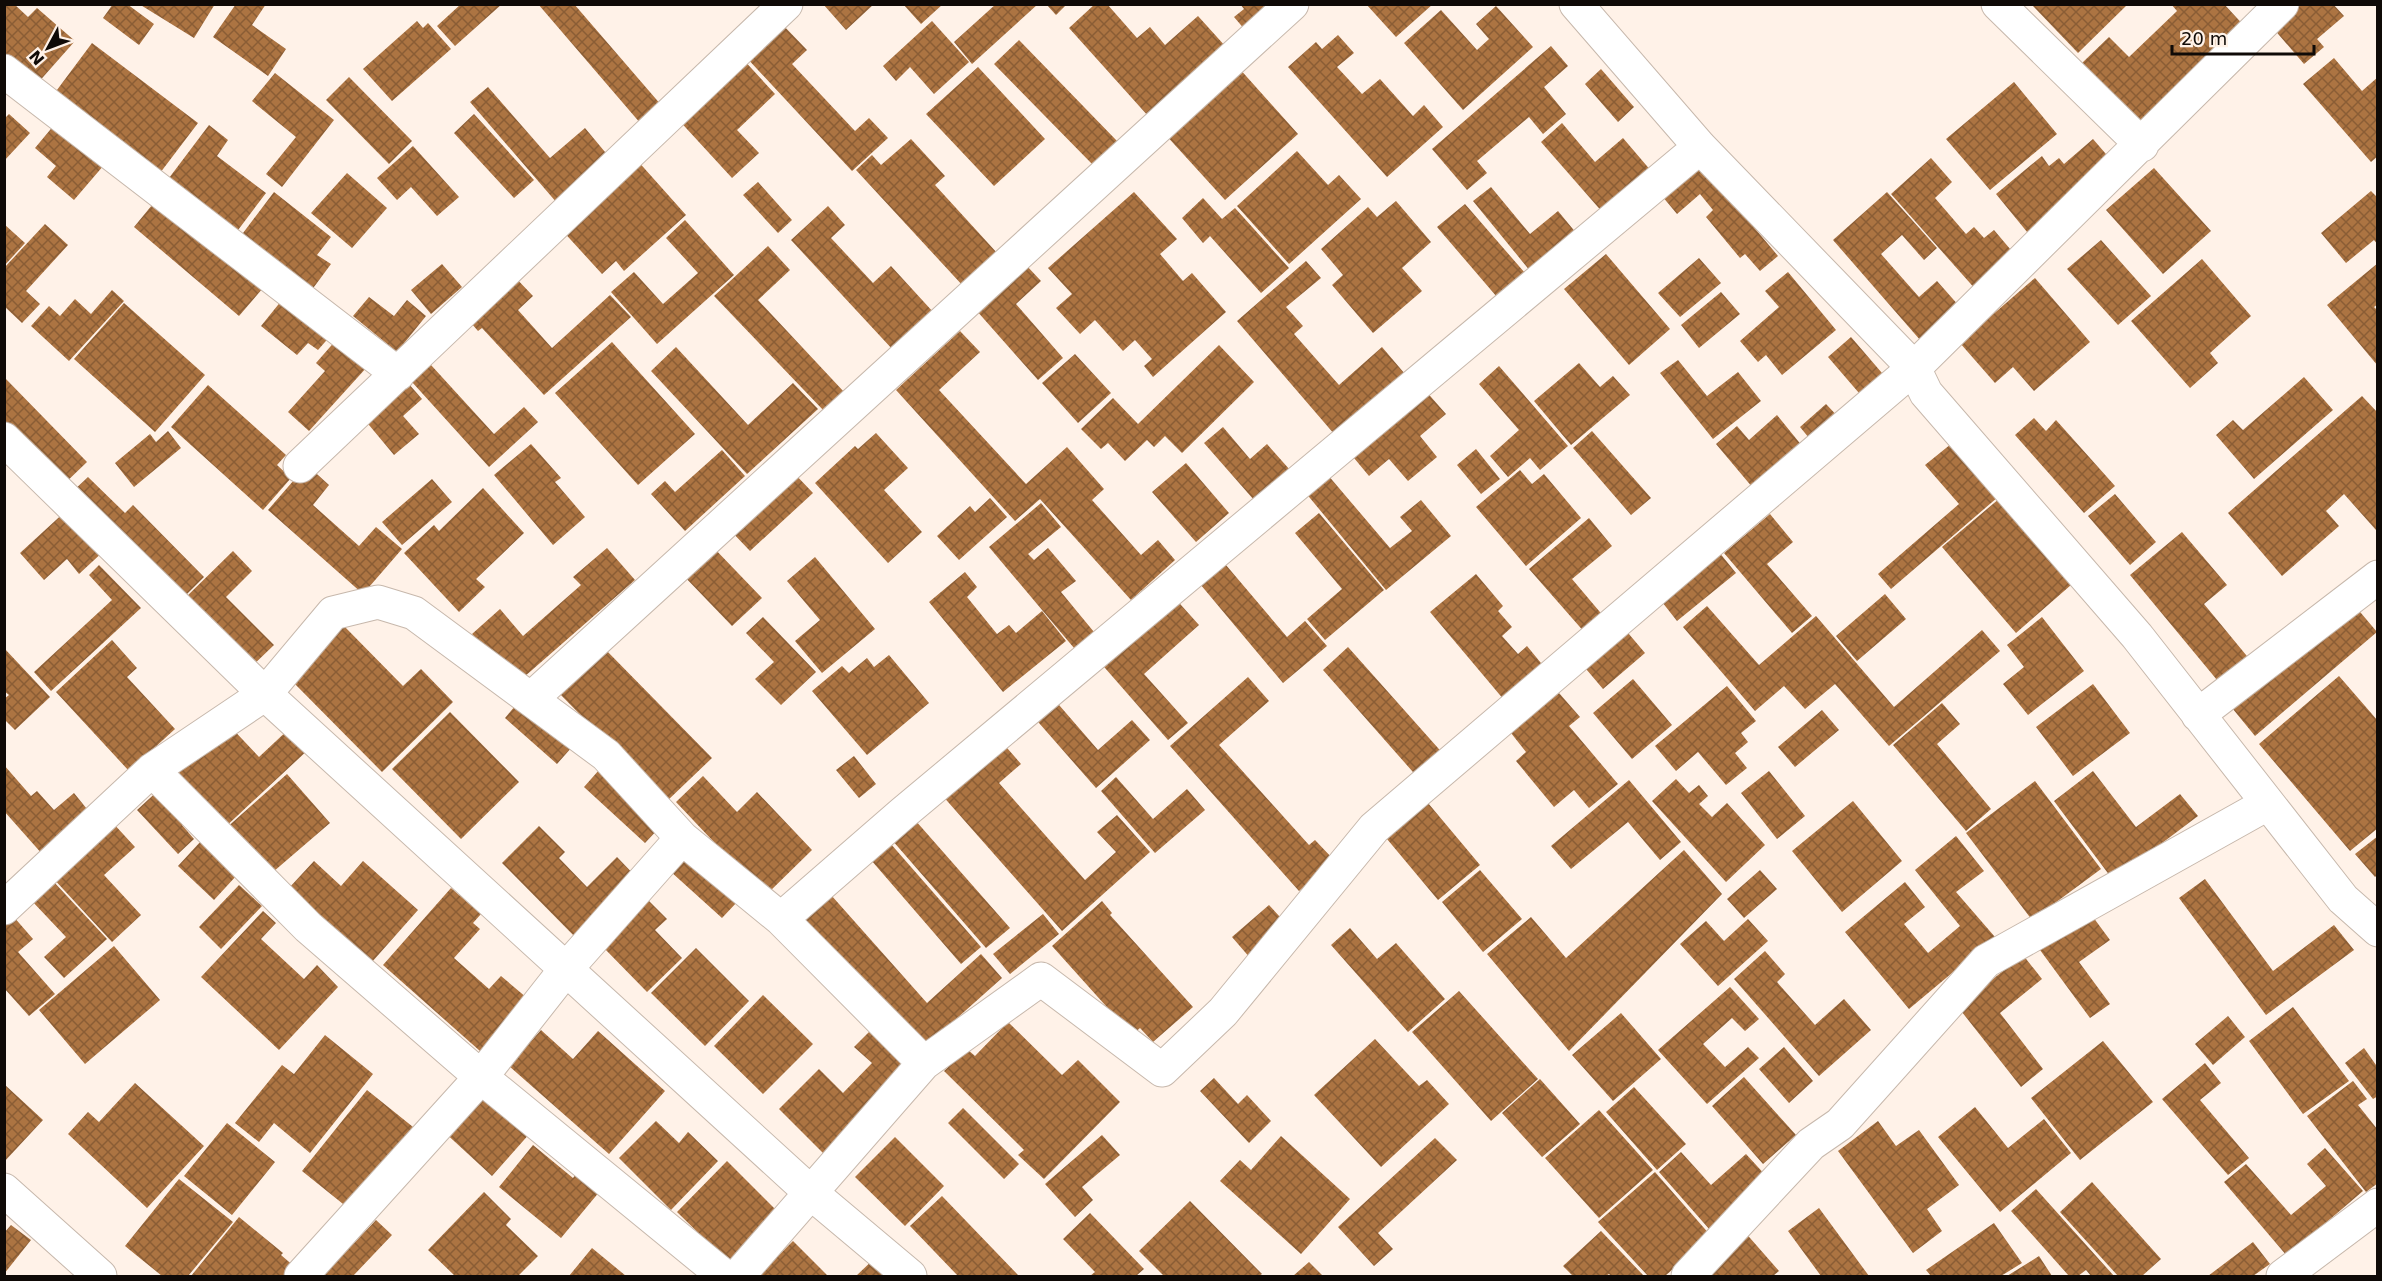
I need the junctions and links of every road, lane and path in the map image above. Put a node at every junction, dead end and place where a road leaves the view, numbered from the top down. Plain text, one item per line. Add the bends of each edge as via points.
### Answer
1 (786, 4) edge
2 (1292, 4) edge
3 (1576, 4) edge
4 (1998, 4) edge
5 (2282, 4) edge
6 (4, 71) edge
7 (2142, 145) junction
8 (1700, 147) junction
9 (1914, 368) junction
10 (398, 374) junction
11 (4, 439) edge
12 (300, 466) dead end
13 (2378, 577) edge
14 (265, 694) junction
15 (531, 699) junction
16 (2198, 716) junction
17 (152, 770) junction
18 (2267, 804) junction
19 (682, 838) junction
20 (4, 908) edge
21 (781, 919) junction
22 (2378, 930) edge
23 (566, 969) junction
24 (924, 1063) junction
25 (481, 1077) junction
26 (4, 1190) edge
27 (810, 1192) junction
28 (2378, 1205) edge
29 (100, 1276) edge
30 (301, 1276) edge
31 (724, 1276) edge
32 (738, 1276) edge
33 (910, 1276) edge
34 (1688, 1276) edge
35 (2283, 1276) edge

1 - 10 street
2 - 15 street
3 - 8 street
4 - 7 street
5 - 7 street
6 - 10 street
7 - 9 street
8 - 9 street
8 - 21 street
9 - 16 street via 1926,393 2137,636
9 - 24 street via 1374,828 1223,1012 1162,1070 1041,979
10 - 12 street
11 - 14 street
13 - 16 street
14 - 15 street via 333,613 378,602 414,613
14 - 17 street
14 - 23 street
15 - 19 street via 606,754
16 - 18 street
17 - 20 street
17 - 25 street via 308,927
18 - 22 street via 2343,899
18 - 34 street via 1986,961 1840,1124 1810,1144
19 - 21 street
19 - 23 street
21 - 24 street
23 - 25 street
23 - 27 street
24 - 27 street
25 - 30 street
25 - 31 street
26 - 29 street
27 - 32 street
27 - 33 street
28 - 35 street

